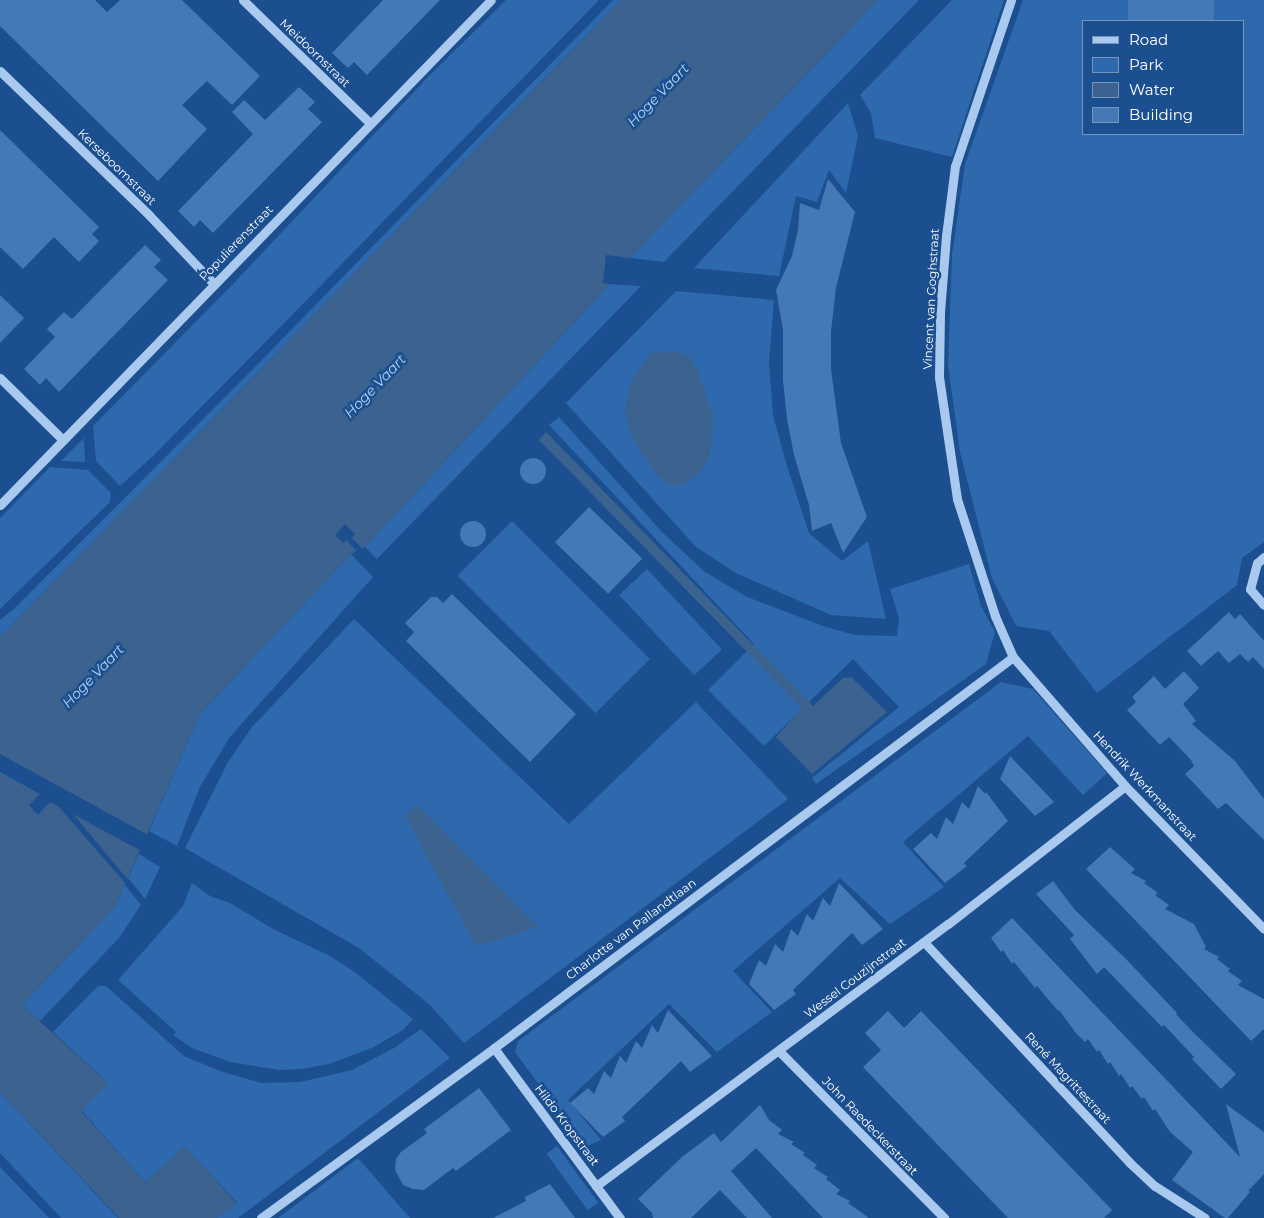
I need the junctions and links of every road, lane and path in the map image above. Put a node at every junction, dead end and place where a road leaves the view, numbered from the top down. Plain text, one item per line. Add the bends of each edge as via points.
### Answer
1 (243, 0) edge
2 (491, 0) edge
3 (1011, 0) edge
4 (0, 71) edge
5 (370, 123) junction
6 (214, 284) junction
7 (0, 378) edge
8 (62, 440) junction
9 (0, 505) edge
10 (1264, 557) edge
11 (1264, 605) edge
12 (1013, 657) junction
13 (1125, 786) junction
14 (1264, 929) edge
15 (924, 942) junction
16 (494, 1048) junction
17 (779, 1051) junction
18 (596, 1186) junction
19 (261, 1218) edge
20 (620, 1218) edge
21 (944, 1218) edge
22 (1205, 1218) edge

1 - 5 street, Meidoornstraat
2 - 5 street, Populierenstraat
3 - 12 street, Vincent van Goghstraat via 956,166 940,313 939,377 957,499 995,616
4 - 6 street, Kerseboomstraat via 149,215
5 - 6 street, Populierenstraat
6 - 8 street, Populierenstraat
7 - 8 street
8 - 9 street, Populierenstraat
10 - 11 street via 1257,563 1250,589
12 - 13 street, Hendrik Werkmanstraat
12 - 16 street, Charlotte van Pallandtlaan
13 - 14 street, Hendrik Werkmanstraat
13 - 15 street, Wessel Couzijnstraat
15 - 17 street, Wessel Couzijnstraat
15 - 22 street, René Magrittestraat via 1130,1163 1155,1186
16 - 18 street, Hildo Kropstraat
16 - 19 street, Charlotte van Pallandtlaan
17 - 18 street, Wessel Couzijnstraat
17 - 21 street, John Raedeckerstraat
18 - 20 street, Hildo Kropstraat

